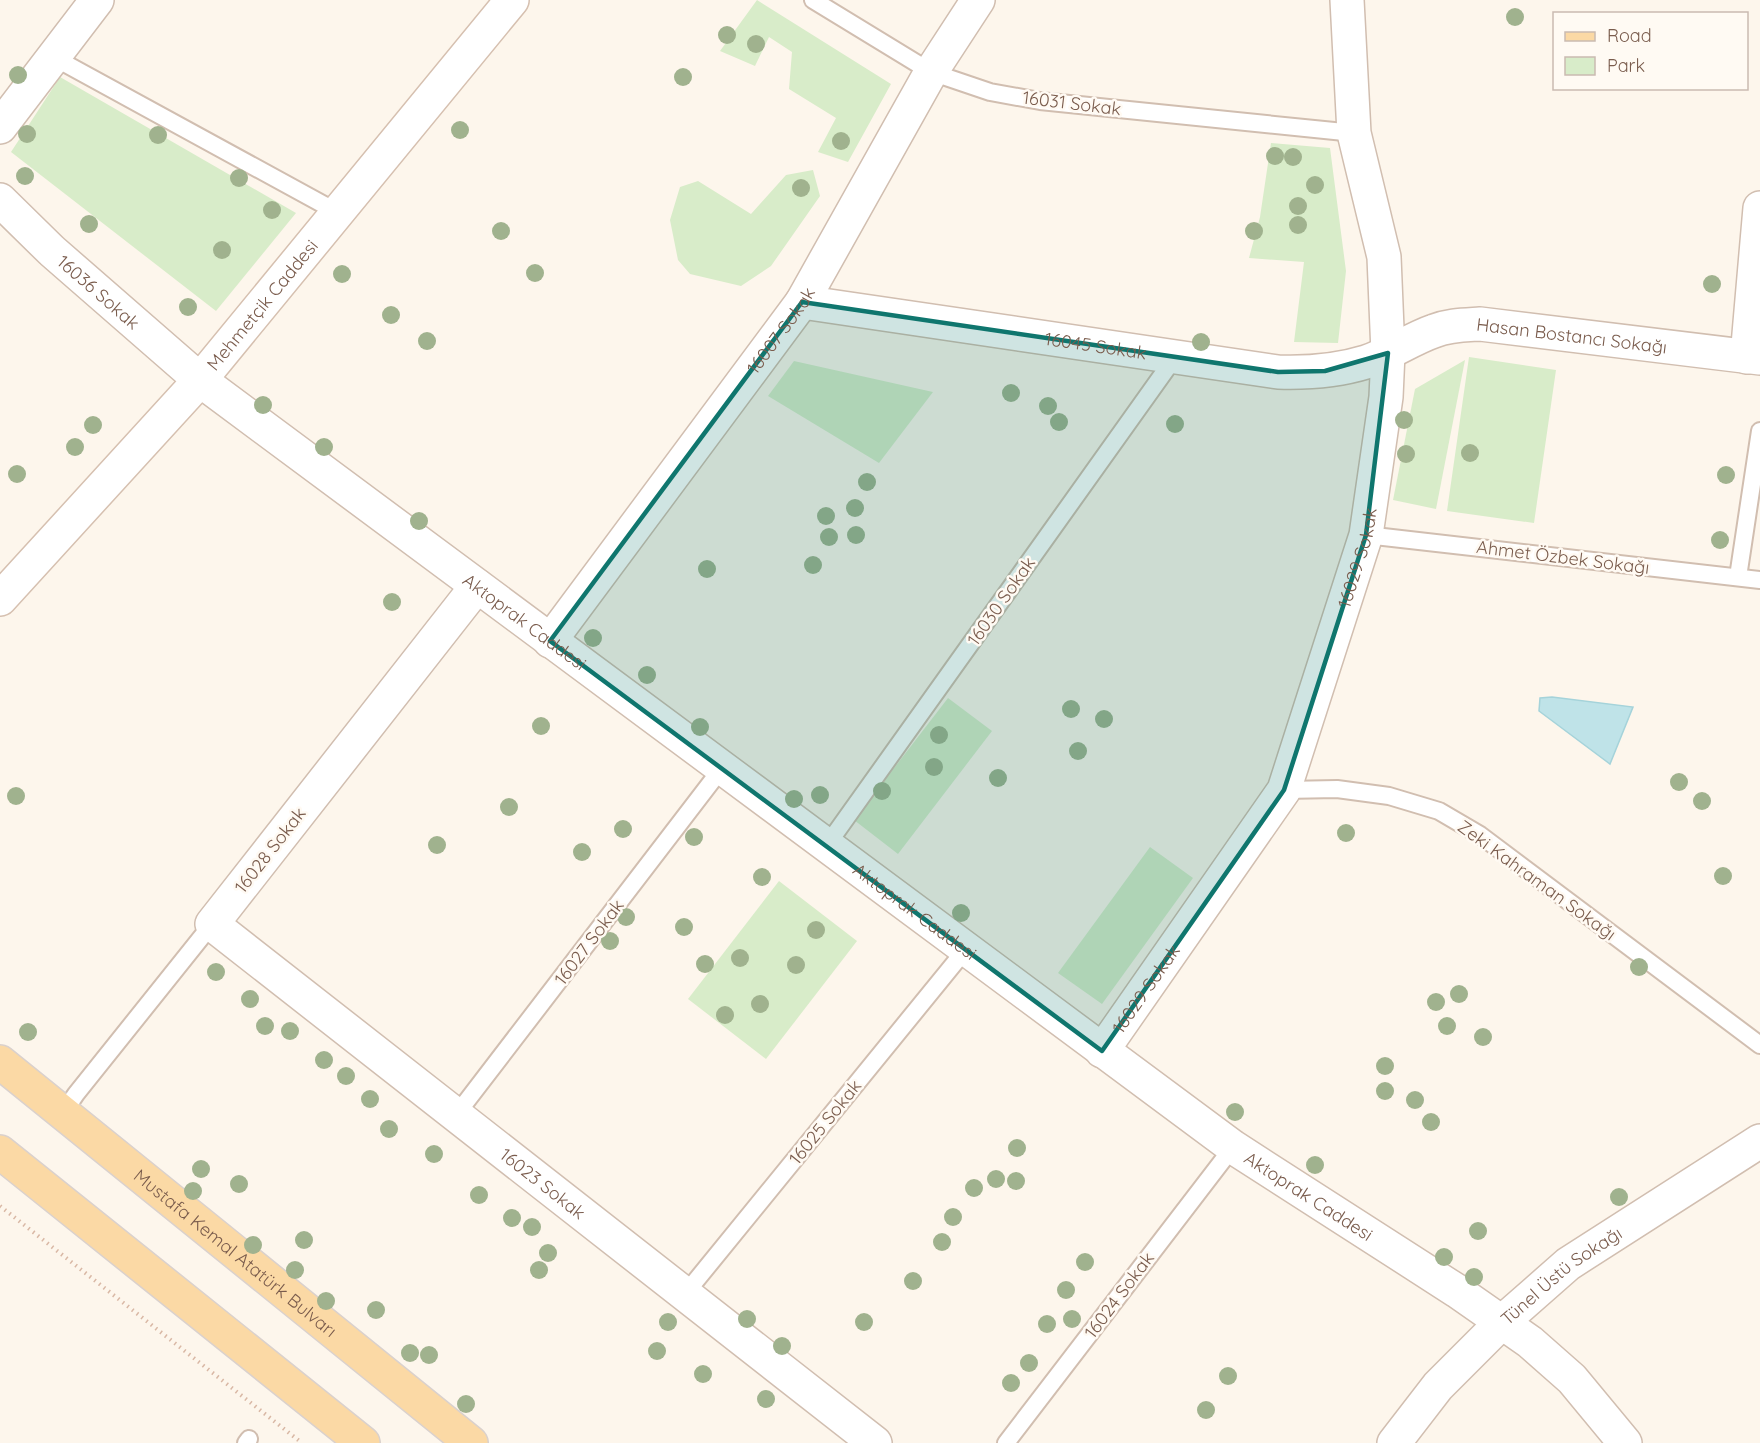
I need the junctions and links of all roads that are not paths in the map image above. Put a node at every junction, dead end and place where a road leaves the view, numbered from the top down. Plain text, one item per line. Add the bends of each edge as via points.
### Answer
1 (97, 0) edge
2 (813, 0) edge
3 (978, 0) edge
4 (1347, 0) edge
5 (502, 3) edge
6 (55, 58) junction
7 (931, 72) junction
8 (0, 127) edge
9 (1354, 133) junction
10 (0, 200) edge
11 (1760, 208) edge
12 (337, 212) junction
13 (802, 302) junction
14 (1388, 353) junction
15 (1174, 357) junction
16 (1754, 358) edge
17 (200, 380) junction
18 (1760, 431) edge
19 (1366, 535) junction
20 (1738, 577) junction
21 (1760, 580) edge
22 (477, 585) junction
23 (0, 599) edge
24 (550, 640) junction
25 (722, 768) junction
26 (1284, 790) junction
27 (827, 846) junction
28 (212, 924) junction
29 (966, 949) junction
30 (1760, 1044) edge
31 (1102, 1051) junction
32 (0, 1062) edge
33 (63, 1113) junction
34 (456, 1115) junction
35 (1760, 1141) edge
36 (1233, 1147) junction
37 (0, 1152) edge
38 (685, 1294) junction
39 (1502, 1322) junction
40 (363, 1443) edge
41 (471, 1443) edge
42 (874, 1443) edge
43 (1006, 1443) edge
44 (1394, 1443) edge
45 (1625, 1443) edge

1 - 6 street
2 - 7 lane, 16031 Sokak
3 - 7 street, 16007 Sokak
4 - 9 street, 16029 Sokak
5 - 12 street, Mehmetçik Caddesi
6 - 8 street
6 - 12 lane
7 - 9 lane, 16031 Sokak via 990,92 1040,101
7 - 13 street, 16007 Sokak
9 - 14 street, 16029 Sokak via 1384,257
10 - 17 street, 16036 Sokak via 51,251
11 - 16 street
12 - 17 street, Mehmetçik Caddesi
13 - 15 street, 16045 Sokak
13 - 24 street, 16007 Sokak
14 - 15 street, 16045 Sokak via 1346,367 1302,373
14 - 16 street, Hasan Bostancı Sokağı via 1436,330 1480,324
14 - 19 street, 16029 Sokak via 1386,397
15 - 27 lane, 16030 Sokak
17 - 22 street, Aktoprak Caddesi
17 - 23 street, Mehmetçik Caddesi
18 - 20 lane
19 - 20 lane, Ahmet Özbek Sokağı
19 - 26 street, 16029 Sokak
20 - 21 lane, Ahmet Özbek Sokağı
22 - 24 street, Aktoprak Caddesi
22 - 28 street, 16028 Sokak
24 - 25 street, Aktoprak Caddesi
25 - 27 street, Aktoprak Caddesi
25 - 34 lane, 16027 Sokak
26 - 30 lane, Zeki Kahraman Sokağı via 1337,789 1389,796 1439,811 1480,835
26 - 31 street, 16029 Sokak
27 - 29 street, Aktoprak Caddesi
28 - 33 lane, 16028 Sokak
28 - 34 street, 16023 Sokak
29 - 31 street, Aktoprak Caddesi
29 - 38 lane, 16025 Sokak
31 - 36 street, Aktoprak Caddesi
32 - 33 main road, Mustafa Kemal Atatürk Bulvarı
33 - 41 main road, Mustafa Kemal Atatürk Bulvarı
34 - 38 street, 16023 Sokak
35 - 39 street, Tünel Üstü Sokağı via 1568,1263
36 - 39 street, Aktoprak Caddesi
36 - 43 lane, 16024 Sokak
37 - 40 main road
38 - 42 street, 16023 Sokak
39 - 44 street, Tünel Üstü Sokağı via 1438,1386
39 - 45 street, Aktoprak Caddesi via 1572,1379

